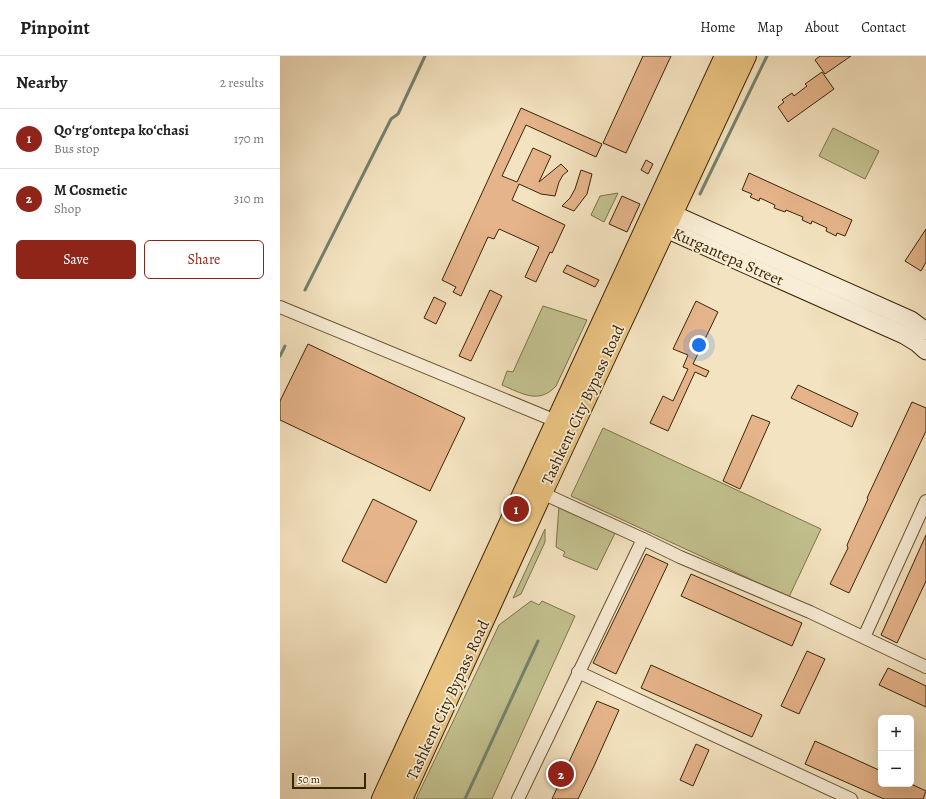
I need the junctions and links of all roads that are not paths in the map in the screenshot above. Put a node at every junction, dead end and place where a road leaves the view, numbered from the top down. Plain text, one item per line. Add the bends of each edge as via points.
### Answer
1 (725, 56) edge
2 (746, 56) edge
3 (652, 214) junction
4 (669, 222) junction
5 (280, 307) edge
6 (926, 331) edge
7 (926, 351) edge
8 (556, 421) junction
9 (542, 493) junction
10 (926, 501) edge
11 (643, 539) junction
12 (864, 637) junction
13 (926, 666) edge
14 (578, 672) junction
15 (382, 799) edge
16 (402, 799) edge
17 (518, 799) edge
18 (851, 799) edge

1 - 3 highway, Tashkent City Bypass Road
2 - 4 highway, Tashkent City Bypass Road
3 - 4 main road, Kurgantepa Street
3 - 8 highway, Tashkent City Bypass Road
4 - 6 main road, Kurgantepa Street via 866,299 911,320
4 - 7 main road, Kurgantepa Street via 904,335
4 - 9 highway, Tashkent City Bypass Road
5 - 8 street
8 - 15 highway, Tashkent City Bypass Road
9 - 11 street
9 - 16 highway, Tashkent City Bypass Road
10 - 12 street
11 - 12 street
11 - 14 street
12 - 13 street
14 - 17 street
14 - 18 street

